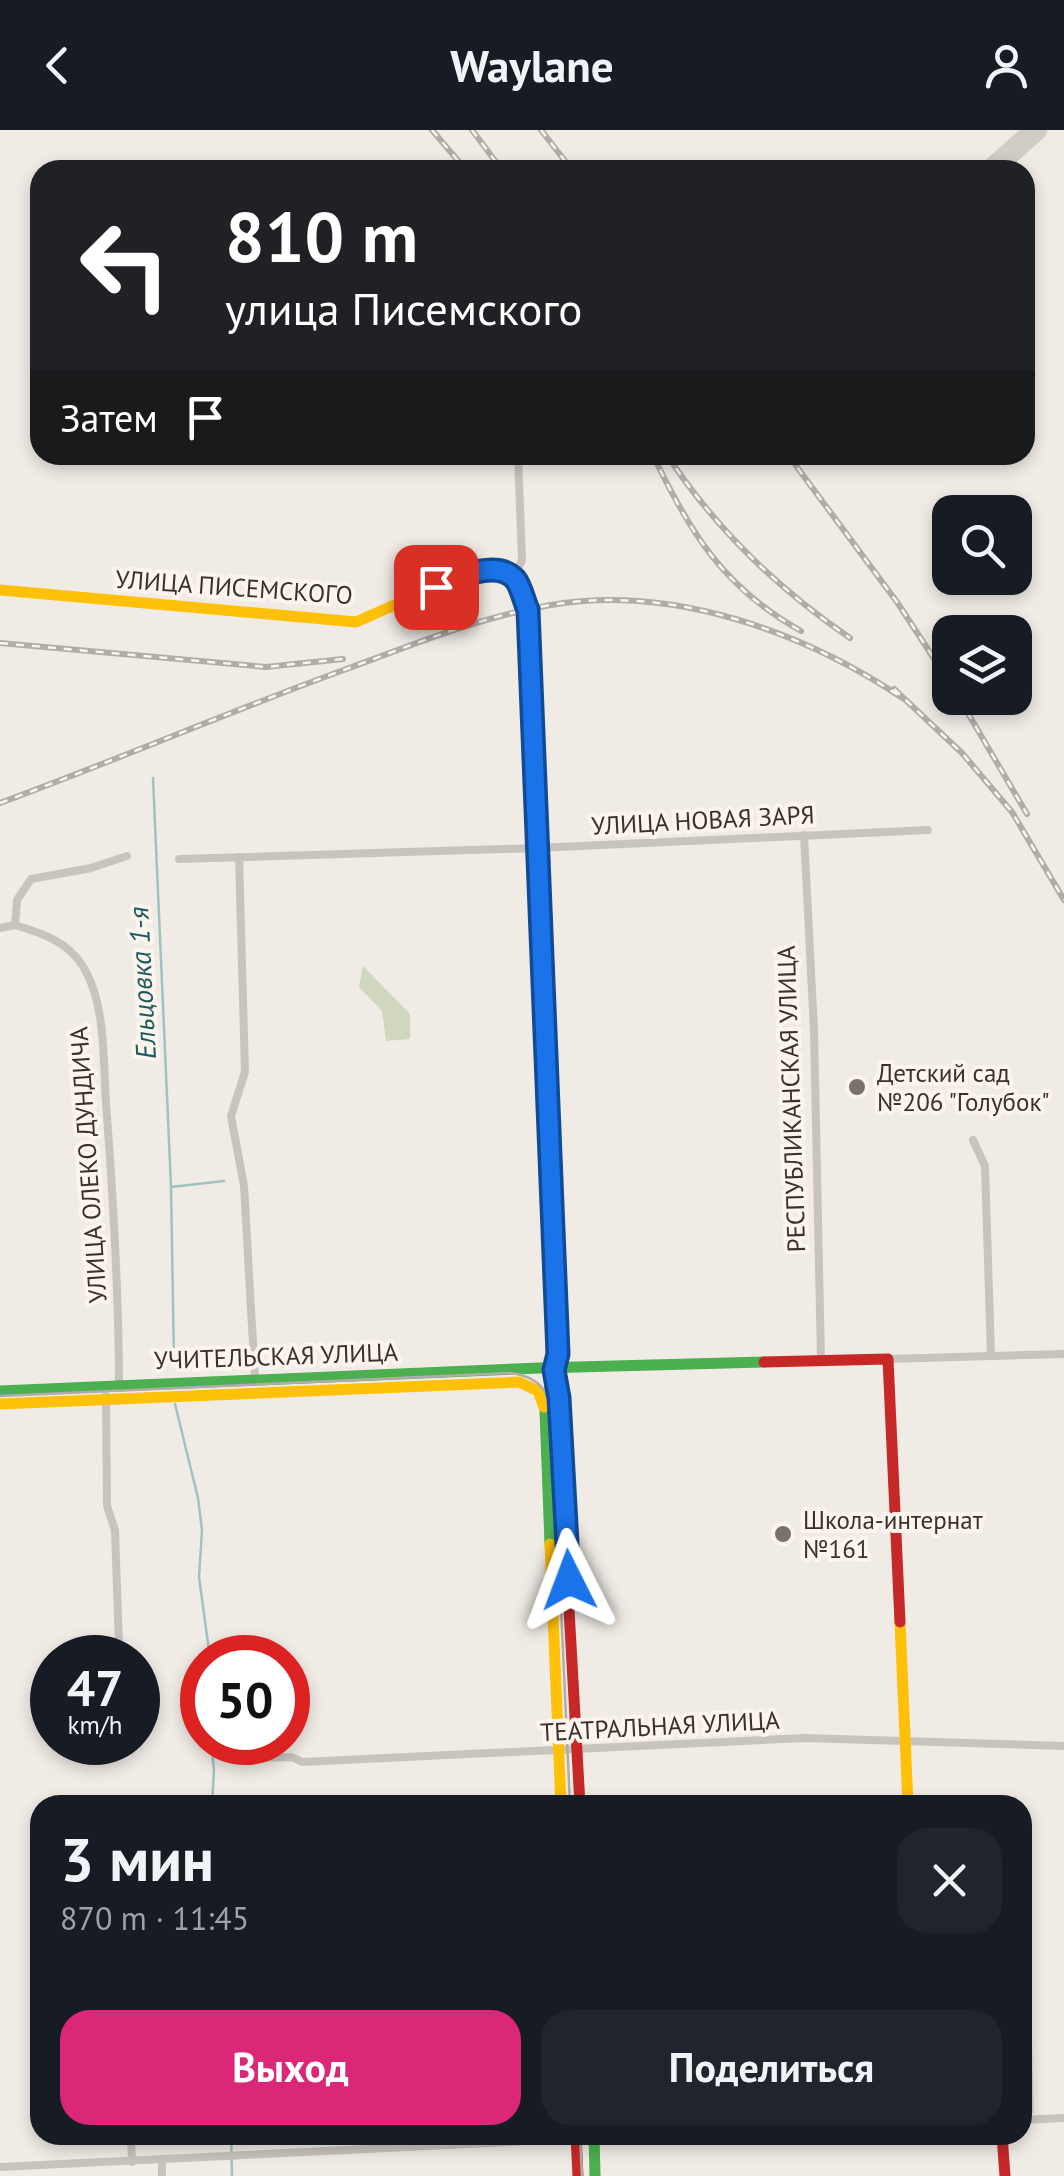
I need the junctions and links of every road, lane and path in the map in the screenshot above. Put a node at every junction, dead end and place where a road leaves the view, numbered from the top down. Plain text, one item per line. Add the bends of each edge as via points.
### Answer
1 (518, 465) edge
2 (514, 578) junction
3 (0, 590) edge
4 (928, 830) dead end
5 (804, 835) junction
6 (537, 848) junction
7 (127, 856) dead end
8 (239, 857) junction
9 (179, 858) dead end
10 (15, 924) junction
11 (0, 928) edge
12 (973, 1140) dead end
13 (1064, 1354) edge
14 (990, 1356) junction
15 (888, 1359) junction
16 (821, 1361) junction
17 (554, 1370) junction
18 (254, 1379) junction
19 (528, 1384) junction
20 (110, 1390) junction
21 (0, 1391) edge
22 (0, 1404) edge
23 (545, 1411) junction
24 (119, 1635) edge
25 (906, 1739) junction
26 (1064, 1746) edge
27 (559, 1752) junction
28 (578, 1752) junction
29 (310, 1762) edge
30 (561, 1795) edge
31 (580, 1795) edge
32 (908, 1795) edge
33 (1064, 2118) edge
34 (1032, 2120) edge
35 (131, 2145) edge
36 (432, 2145) edge
37 (576, 2145) edge
38 (594, 2145) edge
39 (1003, 2145) edge
40 (162, 2160) junction
41 (132, 2162) junction
42 (0, 2167) edge
43 (162, 2176) edge
44 (578, 2176) edge
45 (595, 2176) edge
46 (1005, 2176) edge

1 - 2 street via 522,560
2 - 3 street, УЛИЦА ПИСЕМСКОГО via 491,570 458,577 356,622
2 - 6 street via 528,610
4 - 5 street, УЛИЦА НОВАЯ ЗАРЯ
5 - 6 street, УЛИЦА НОВАЯ ЗАРЯ
5 - 16 street, РЕСПУБЛИКАНСКАЯ УЛИЦА
6 - 8 street, УЛИЦА НОВАЯ ЗАРЯ
6 - 17 street
7 - 10 street via 32,879 17,900
8 - 9 street, УЛИЦА НОВАЯ ЗАРЯ
8 - 18 street via 245,1072 231,1116 244,1186
10 - 11 street
10 - 20 street, УЛИЦА ОЛЕКО ДУНДИЧА via 68,948 85,969 96,1004 108,1123
12 - 14 street via 985,1166
13 - 14 street, УЧИТЕЛЬСКАЯ УЛИЦА
14 - 15 street, УЧИТЕЛЬСКАЯ УЛИЦА
15 - 16 street, УЧИТЕЛЬСКАЯ УЛИЦА
15 - 25 street
16 - 17 street, УЧИТЕЛЬСКАЯ УЛИЦА
17 - 18 street, УЧИТЕЛЬСКАЯ УЛИЦА
17 - 19 street, УЧИТЕЛЬСКАЯ УЛИЦА
17 - 23 street
17 - 28 street
18 - 20 street, УЧИТЕЛЬСКАЯ УЛИЦА
19 - 20 street, УЧИТЕЛЬСКАЯ УЛИЦА
19 - 23 street
20 - 21 street, УЧИТЕЛЬСКАЯ УЛИЦА
20 - 22 street, УЧИТЕЛЬСКАЯ УЛИЦА
20 - 24 street, УЛИЦА ОЛЕКО ДУНДИЧА via 107,1506 115,1530
23 - 27 street
25 - 26 street, ТЕАТРАЛЬНАЯ УЛИЦА
25 - 28 street, ТЕАТРАЛЬНАЯ УЛИЦА
25 - 32 street
27 - 28 street, ТЕАТРАЛЬНАЯ УЛИЦА
27 - 29 street, ТЕАТРАЛЬНАЯ УЛИЦА
27 - 30 street
28 - 31 street
33 - 34 street
35 - 41 street
36 - 40 street
37 - 44 street
38 - 45 street
39 - 46 street
40 - 41 street
40 - 43 street
41 - 42 street

